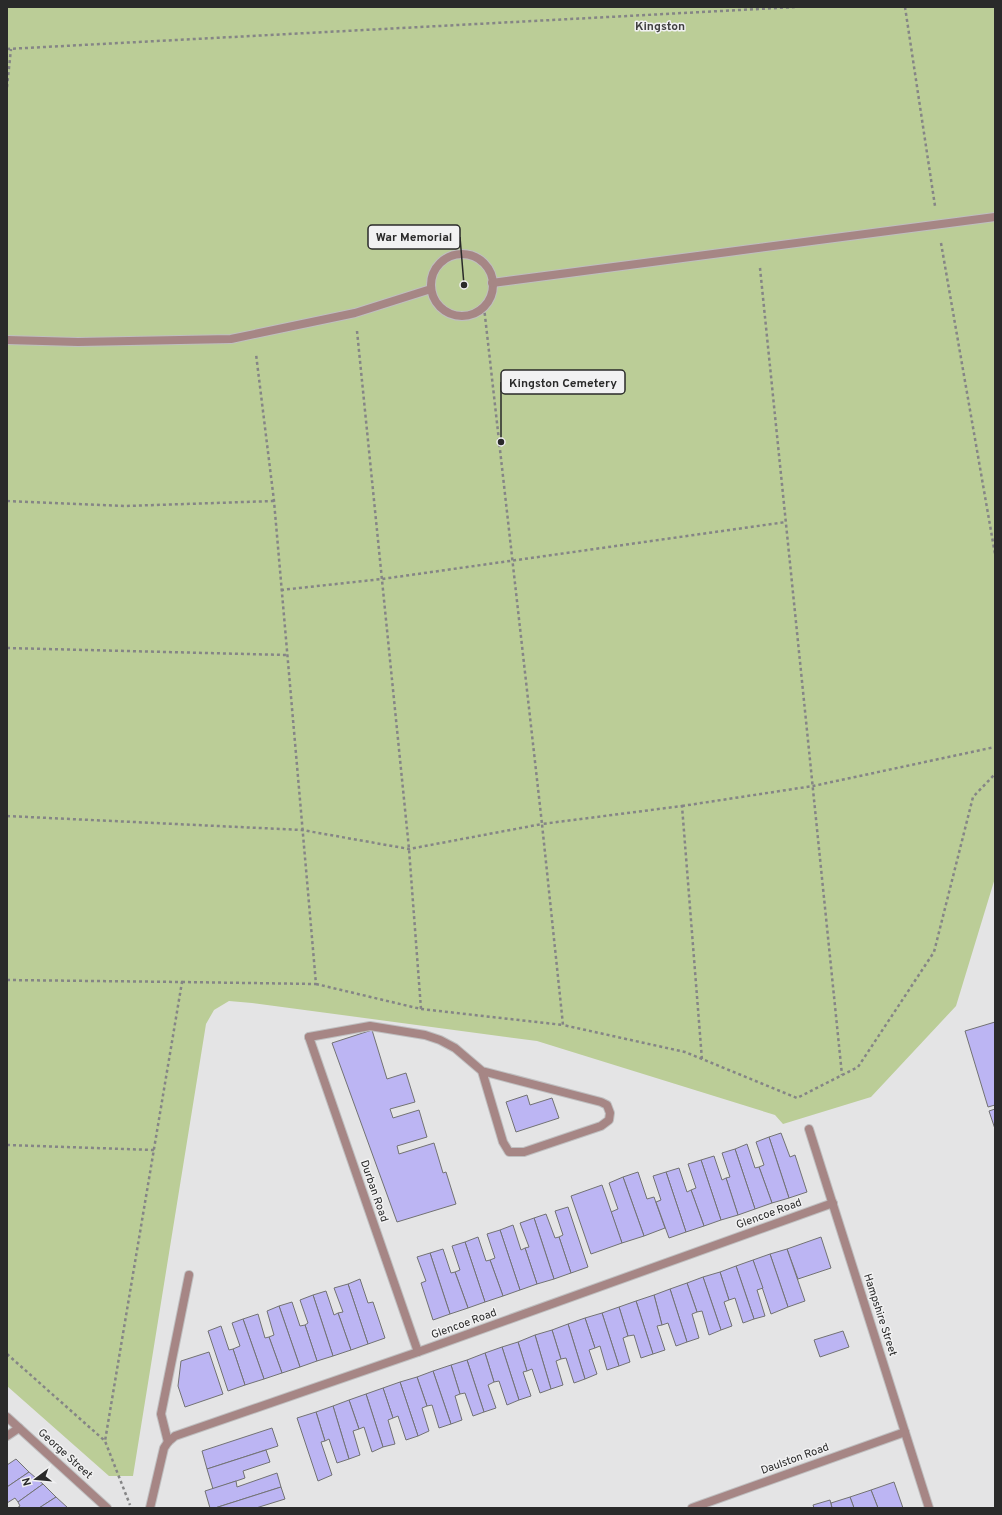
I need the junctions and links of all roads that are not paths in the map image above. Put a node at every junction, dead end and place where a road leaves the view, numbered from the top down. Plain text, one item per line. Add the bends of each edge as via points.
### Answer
1 (995, 217) edge
2 (492, 283) junction
3 (431, 289) junction
4 (7, 340) edge
5 (482, 1071) junction
6 (809, 1129) dead end
7 (833, 1203) junction
8 (189, 1275) dead end
9 (418, 1352) junction
10 (7, 1417) edge
11 (19, 1428) junction
12 (906, 1432) junction
13 (7, 1436) edge
14 (168, 1442) junction
15 (107, 1508) edge
16 (150, 1508) edge
17 (692, 1508) edge
18 (929, 1508) edge

1 - 2 street
2 - 3 street via 492,293 484,307 464,316 451,314 442,309
2 - 3 street via 482,261 461,254 450,256 438,265 433,274
3 - 4 street via 355,313 231,339 78,342
5 - 5 street via 503,1142 509,1152 524,1152 601,1126 609,1120 607,1105 601,1102
5 - 9 street, Durban Road via 455,1048 425,1035 370,1026 309,1038
6 - 7 street, Hampshire Street
7 - 9 street, Glencoe Road
7 - 12 street, Hampshire Street
8 - 14 street via 161,1414
9 - 14 street, Glencoe Road via 175,1436
10 - 11 street, George Street
11 - 13 street
11 - 15 street, George Street
12 - 17 street, Daulston Road
12 - 18 street, Hampshire Street
14 - 16 street via 164,1448

